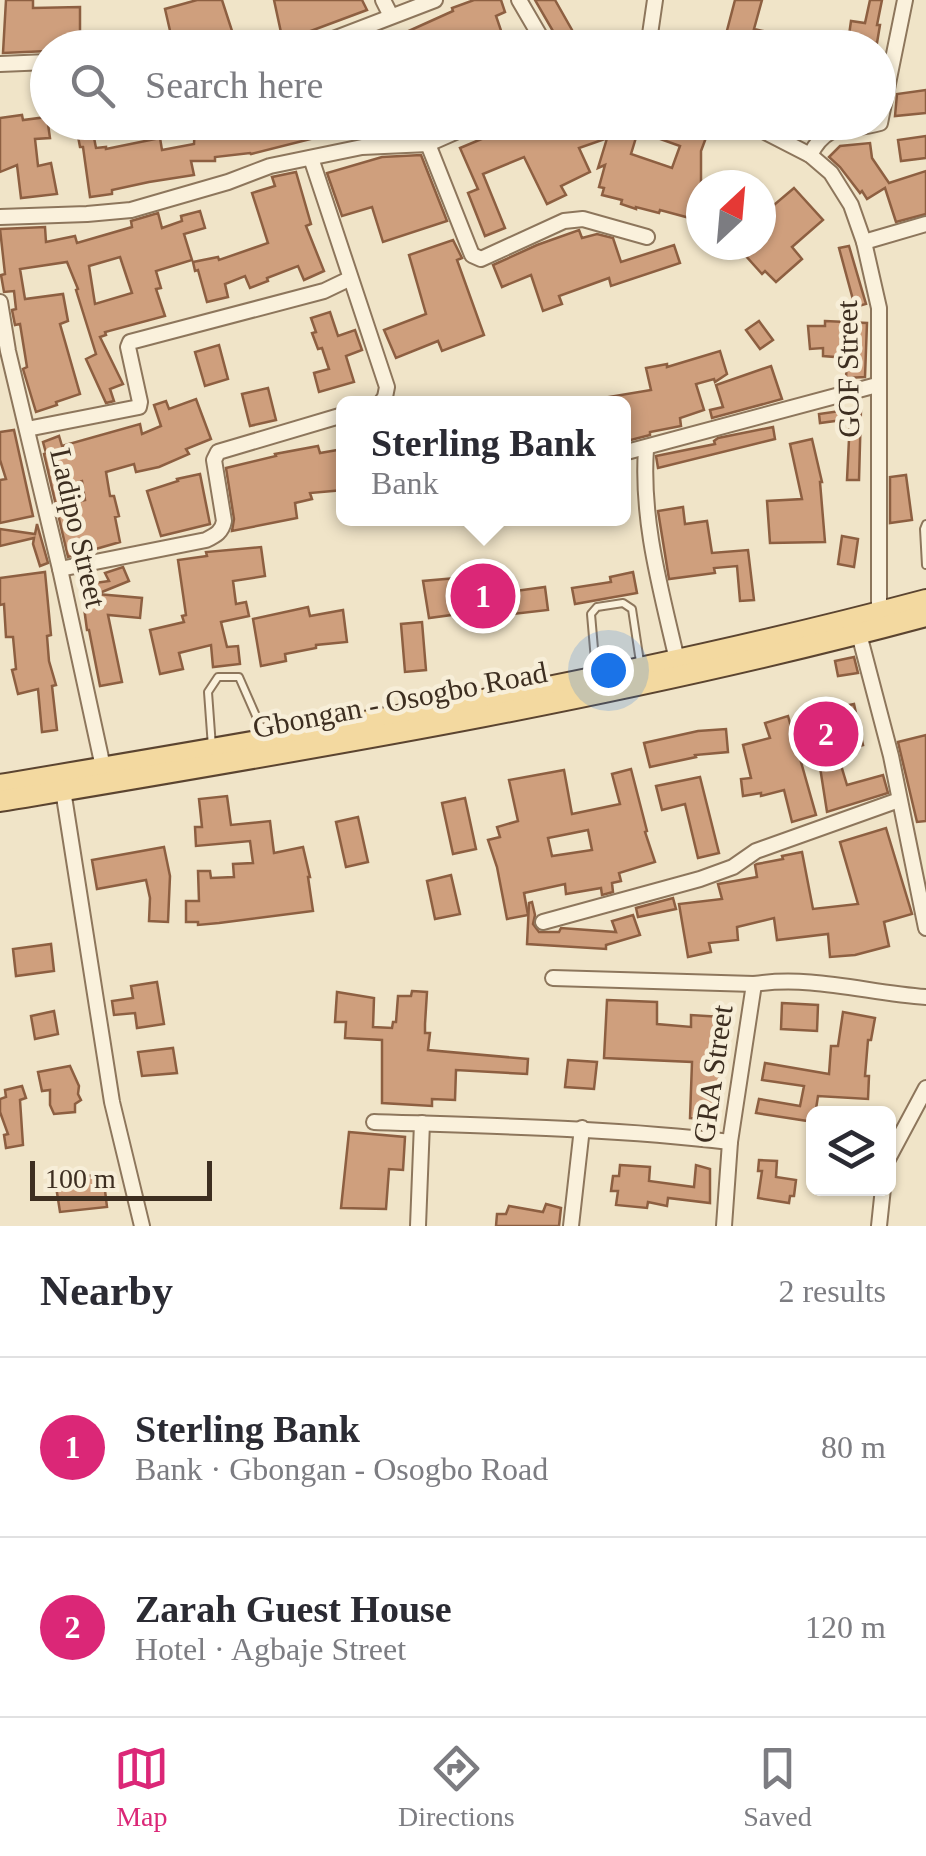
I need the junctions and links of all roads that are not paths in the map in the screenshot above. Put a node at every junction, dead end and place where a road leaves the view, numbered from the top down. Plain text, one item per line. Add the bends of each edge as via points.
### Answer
1 (383, 0) edge
2 (435, 0) edge
3 (518, 0) edge
4 (655, 0) edge
5 (905, 0) edge
6 (391, 16) junction
7 (356, 30) edge
8 (536, 30) edge
9 (651, 30) edge
10 (896, 44) edge
11 (30, 63) edge
12 (0, 64) edge
13 (437, 140) edge
14 (781, 140) edge
15 (818, 140) edge
16 (428, 144) junction
17 (810, 155) junction
18 (310, 158) junction
19 (0, 217) edge
20 (926, 224) edge
21 (647, 237) dead end
22 (864, 242) junction
23 (349, 279) junction
24 (0, 302) edge
25 (4, 352) edge
26 (877, 385) junction
27 (385, 396) edge
28 (336, 417) edge
29 (27, 429) junction
30 (646, 448) junction
31 (631, 451) edge
32 (926, 524) edge
33 (926, 562) edge
34 (60, 569) junction
35 (926, 600) edge
36 (878, 613) junction
37 (926, 616) edge
38 (860, 634) junction
39 (677, 660) junction
40 (641, 668) junction
41 (596, 678) junction
42 (266, 740) junction
43 (212, 748) junction
44 (103, 767) junction
45 (0, 784) edge
46 (63, 790) junction
47 (899, 800) junction
48 (0, 801) edge
49 (919, 849) edge
50 (543, 922) dead end
51 (926, 928) edge
52 (553, 978) dead end
53 (754, 984) junction
54 (926, 997) edge
55 (926, 1088) edge
56 (374, 1122) dead end
57 (422, 1123) junction
58 (582, 1128) junction
59 (730, 1142) junction
60 (896, 1144) edge
61 (882, 1196) edge
62 (142, 1226) edge
63 (418, 1226) edge
64 (571, 1226) edge
65 (724, 1226) edge
66 (878, 1226) edge

1 - 6 street
2 - 6 street
3 - 8 street
4 - 9 street
5 - 10 street
6 - 7 street
11 - 12 street
13 - 16 street
14 - 17 street, GOF Street
15 - 17 street
16 - 18 street
16 - 21 street via 476,258 572,219
17 - 22 street, GOF Street via 851,204
18 - 19 street via 131,210
18 - 23 street
20 - 22 street
22 - 26 street, GOF Street via 878,308
23 - 27 street
23 - 29 street via 130,342 139,407
24 - 25 street, Ladipo Street
25 - 29 street, Ladipo Street
26 - 30 street
26 - 36 street, GOF Street
28 - 34 street via 218,452 224,521 214,536
29 - 34 street, Ladipo Street
30 - 31 street
30 - 39 street via 647,516
32 - 33 lane
34 - 44 street, Ladipo Street
35 - 36 main road, Gbongan - Osogbo Road
36 - 39 main road, Gbongan - Osogbo Road
37 - 38 main road, Gbongan - Osogbo Road
38 - 46 main road, Gbongan - Osogbo Road via 407,731
38 - 47 street
39 - 40 main road, Gbongan - Osogbo Road
40 - 41 main road, Gbongan - Osogbo Road
40 - 41 lane via 632,609 597,607 591,614
41 - 42 main road, Gbongan - Osogbo Road
42 - 43 main road, Gbongan - Osogbo Road
42 - 43 lane via 239,677 218,677 208,692
43 - 44 main road, Gbongan - Osogbo Road
44 - 45 main road, Gbongan - Osogbo Road
46 - 48 main road, Gbongan - Osogbo Road
46 - 62 street via 112,1102
47 - 49 street
47 - 50 street via 756,851 700,879
49 - 51 street
52 - 53 street
53 - 54 street, GRA Street via 815,982
53 - 59 street, GRA Street
55 - 60 street
56 - 57 street
57 - 58 street
57 - 63 street
58 - 59 street
58 - 64 street
59 - 65 street, GRA Street
61 - 66 street

